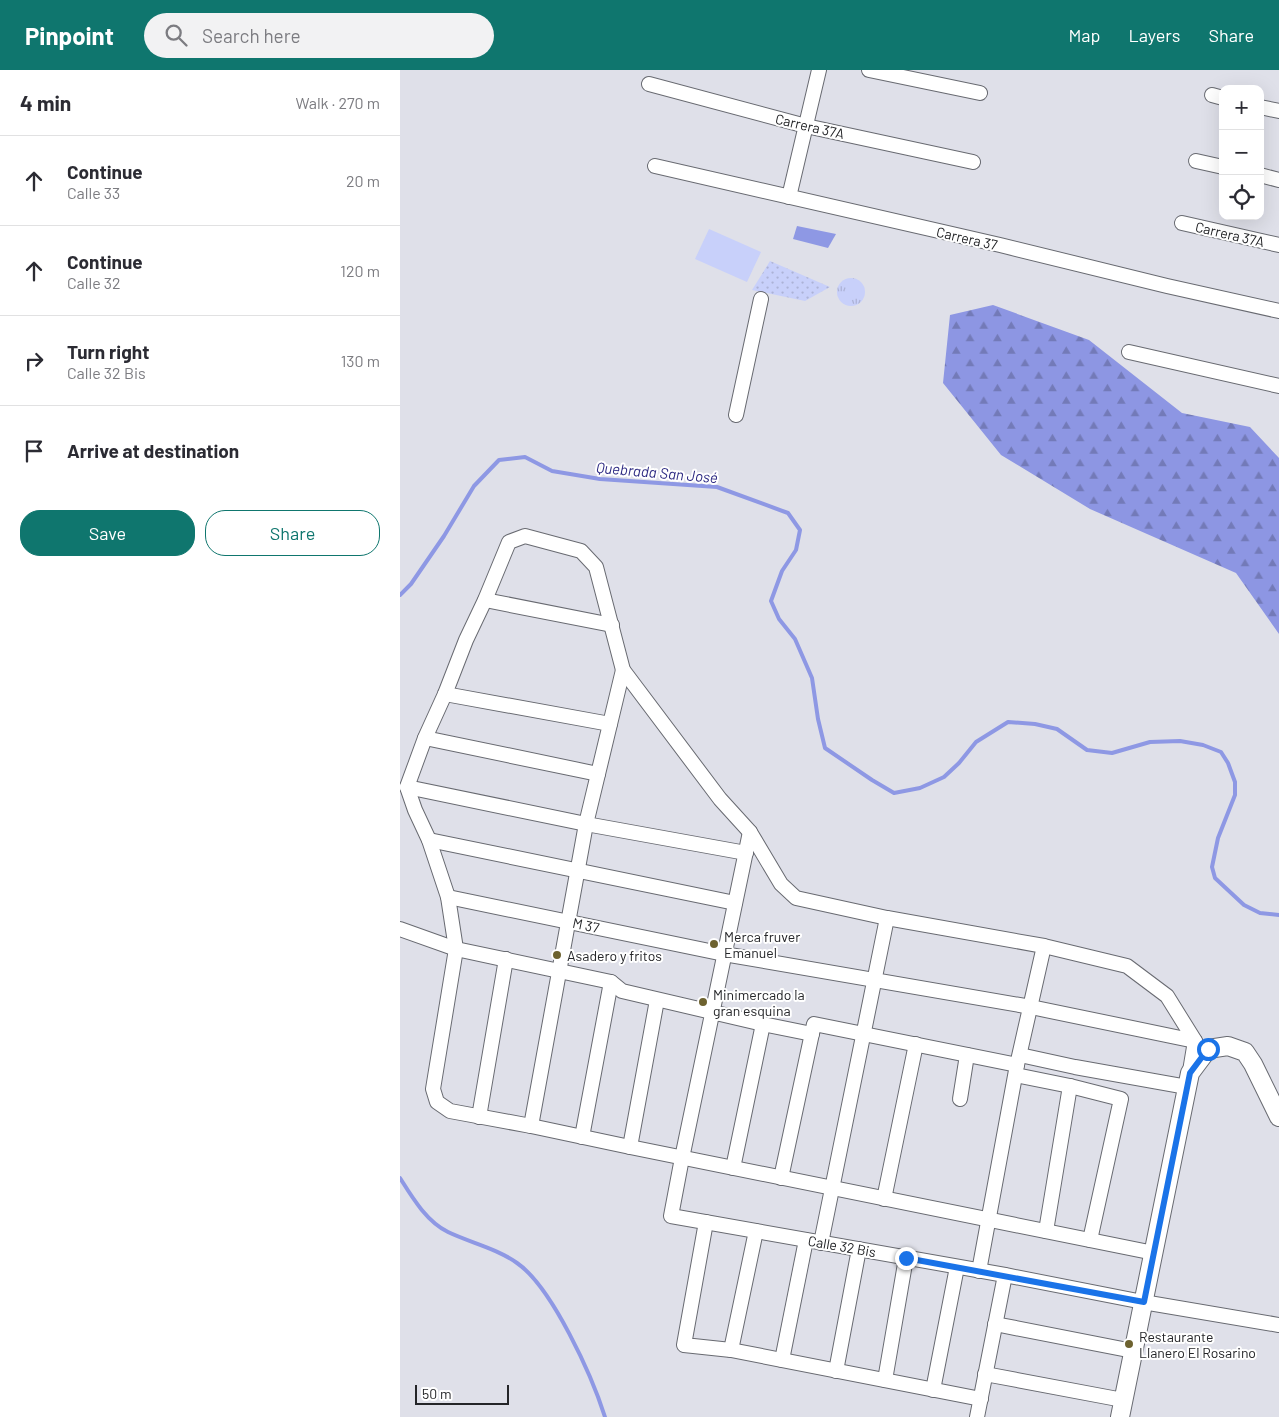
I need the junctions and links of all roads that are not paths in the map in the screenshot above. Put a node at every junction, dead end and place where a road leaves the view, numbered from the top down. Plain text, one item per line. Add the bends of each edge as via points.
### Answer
1 (819, 70) edge
2 (869, 70) edge
3 (649, 84) dead end
4 (980, 93) dead end
5 (1264, 108) edge
6 (1279, 111) edge
7 (806, 126) junction
8 (1196, 161) dead end
9 (973, 162) dead end
10 (655, 166) dead end
11 (1219, 166) edge
12 (1264, 176) edge
13 (1279, 180) edge
14 (789, 197) junction
15 (1182, 223) dead end
16 (1279, 245) edge
17 (761, 299) dead end
18 (1279, 311) edge
19 (1129, 352) dead end
20 (1279, 386) edge
21 (736, 414) dead end
22 (485, 600) junction
23 (612, 625) junction
24 (623, 670) junction
25 (445, 694) junction
26 (610, 724) junction
27 (425, 738) junction
28 (598, 774) junction
29 (407, 787) junction
30 (586, 824) junction
31 (750, 832) junction
32 (429, 840) junction
33 (746, 853) junction
34 (578, 870) junction
35 (448, 897) junction
36 (735, 903) junction
37 (887, 918) junction
38 (570, 922) junction
39 (400, 930) edge
40 (1044, 946) junction
41 (456, 949) junction
42 (724, 954) junction
43 (506, 959) junction
44 (559, 971) junction
45 (875, 980) junction
46 (611, 982) junction
47 (657, 1000) junction
48 (1031, 1007) junction
49 (713, 1012) junction
50 (763, 1024) junction
51 (812, 1034) junction
52 (864, 1034) junction
53 (1195, 1041) junction
54 (916, 1044) junction
55 (967, 1055) junction
56 (1018, 1065) junction
57 (1189, 1080) junction
58 (1070, 1086) junction
59 (960, 1099) dead end
60 (479, 1117) junction
61 (1279, 1117) edge
62 (531, 1126) junction
63 (582, 1137) junction
64 (630, 1147) junction
65 (682, 1158) junction
66 (733, 1168) junction
67 (781, 1178) junction
68 (832, 1188) junction
69 (884, 1198) junction
70 (989, 1220) junction
71 (706, 1222) junction
72 (756, 1231) junction
73 (1046, 1231) junction
74 (806, 1240) junction
75 (1090, 1240) junction
76 (821, 1243) junction
77 (859, 1249) junction
78 (1154, 1253) junction
79 (906, 1258) junction
80 (956, 1267) junction
81 (979, 1271) junction
82 (1005, 1275) junction
83 (1144, 1302) junction
84 (995, 1324) junction
85 (1279, 1325) edge
86 (731, 1350) junction
87 (1133, 1350) junction
88 (782, 1360) junction
89 (836, 1371) junction
90 (986, 1374) junction
91 (885, 1380) junction
92 (933, 1390) junction
93 (981, 1399) junction
94 (1122, 1408) edge
95 (977, 1417) edge

1 - 7 street
2 - 4 street
3 - 7 street, Carrera 37A
5 - 6 street
7 - 9 street, Carrera 37A
7 - 14 street
8 - 11 street
10 - 14 street, Carrera 37
12 - 13 street
14 - 18 street, Carrera 37
15 - 16 street, Carrera 37A
17 - 21 street
19 - 20 street
22 - 23 street
22 - 23 street via 509,542 525,536 581,551 596,567
22 - 25 street
23 - 24 street
24 - 26 street
24 - 31 street via 720,799
25 - 26 street
25 - 27 street
26 - 28 street
27 - 28 street
27 - 29 street
28 - 30 street
29 - 30 street
29 - 32 street
30 - 33 street
30 - 34 street
31 - 33 street
31 - 37 street via 781,884 796,898
32 - 34 street
32 - 35 street
33 - 36 street
34 - 36 street
34 - 38 street
35 - 38 street, M 37
35 - 41 street
36 - 42 street
37 - 40 street
37 - 45 street
38 - 42 street, M 37
38 - 44 street
39 - 41 street
40 - 48 street
40 - 53 street via 1127,966 1167,996
41 - 43 street
41 - 60 street via 433,1089 437,1102 450,1111
42 - 45 street, M 37
42 - 49 street
43 - 44 street
43 - 60 street
44 - 46 street
44 - 62 street
45 - 48 street, M 37
45 - 52 street
46 - 47 street via 622,991
46 - 63 street
47 - 49 street
47 - 64 street
48 - 53 street, M 37
48 - 56 street
49 - 50 street
49 - 65 street
50 - 51 street
50 - 66 street
51 - 52 street via 814,1024
51 - 67 street
52 - 54 street
52 - 68 street
53 - 57 street
54 - 55 street
54 - 69 street
55 - 56 street
55 - 59 street
56 - 57 street
56 - 58 street
56 - 70 street
57 - 61 street via 1208,1049 1228,1046 1245,1052
57 - 78 street
58 - 73 street
58 - 75 street via 1121,1099
60 - 62 street
62 - 63 street
63 - 64 street
64 - 65 street
65 - 66 street
65 - 71 street, Calle 32 Bis via 671,1216
66 - 67 street
67 - 68 street
68 - 69 street
68 - 76 street
69 - 70 street
70 - 73 street
70 - 81 street
71 - 72 street, Calle 32 Bis
71 - 86 street via 684,1344
72 - 74 street, Calle 32 Bis
72 - 86 street
73 - 75 street
74 - 76 street, Calle 32 Bis
74 - 88 street
75 - 78 street
76 - 77 street, Calle 32 Bis
77 - 79 street, Calle 32 Bis
77 - 89 street
78 - 83 street
79 - 80 street, Calle 32 Bis
79 - 91 street
80 - 81 street, Calle 32 Bis
80 - 92 street
81 - 82 street, Calle 32 Bis
82 - 83 street, Calle 32 Bis
82 - 84 street
83 - 85 street, Calle 32 Bis
83 - 87 street
84 - 87 street
84 - 90 street
86 - 88 street
87 - 94 street
88 - 89 street
89 - 91 street
90 - 93 street
90 - 94 street
91 - 92 street
92 - 93 street
93 - 95 street

